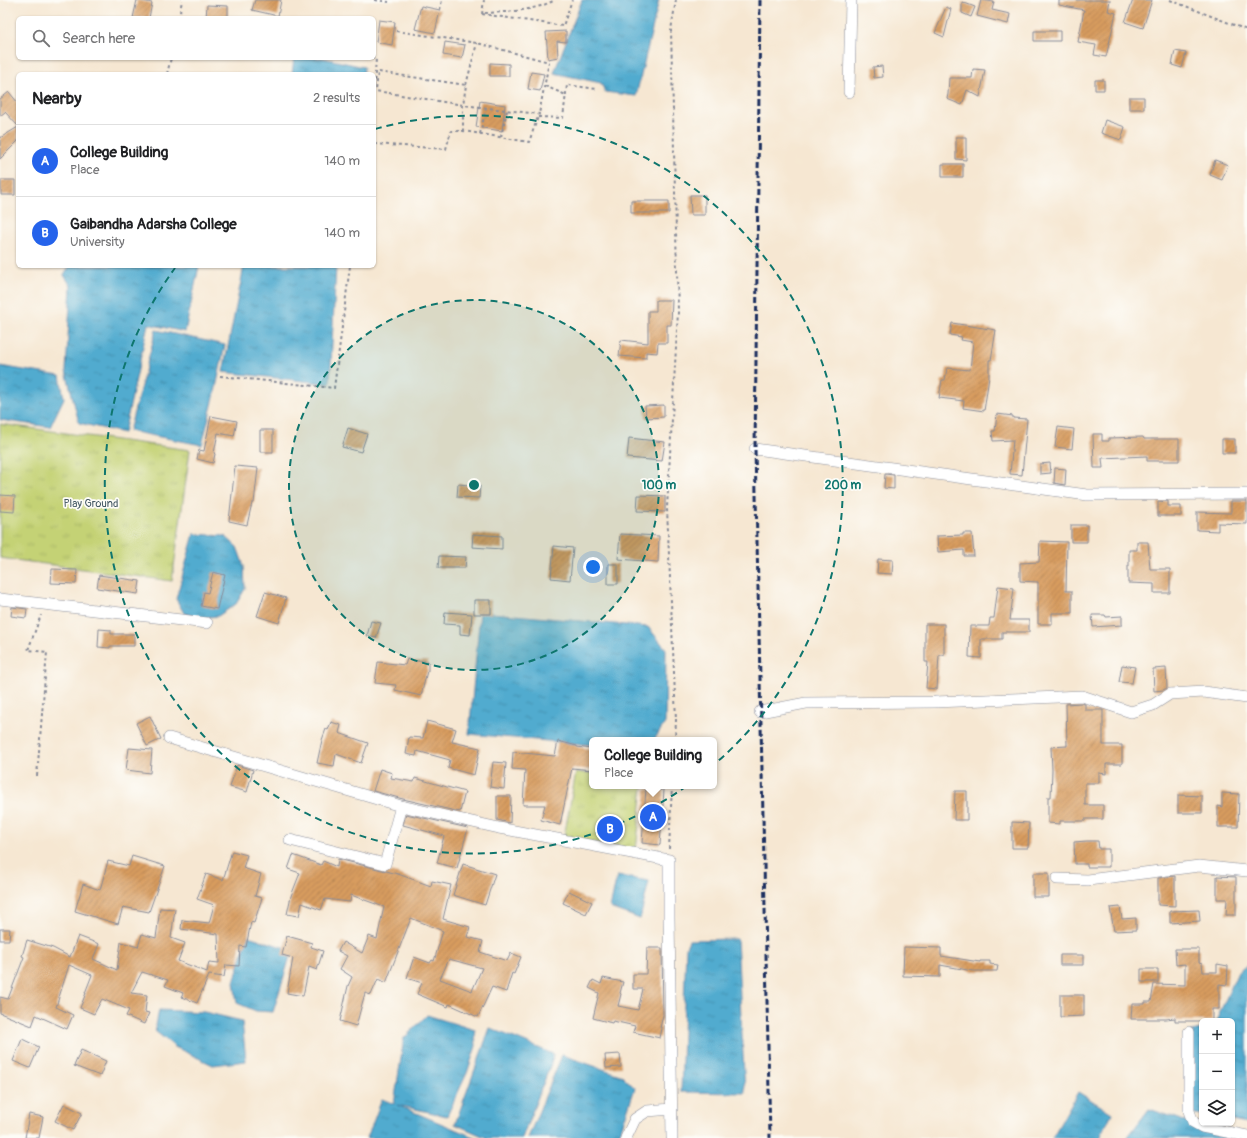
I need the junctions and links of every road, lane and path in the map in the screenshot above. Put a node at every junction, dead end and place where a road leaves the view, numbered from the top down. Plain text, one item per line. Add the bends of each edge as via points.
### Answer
1 (182, 0) edge
2 (376, 0) edge
3 (442, 0) edge
4 (484, 0) edge
5 (555, 0) edge
6 (572, 0) edge
7 (676, 0) edge
8 (851, 0) edge
9 (1170, 0) edge
10 (389, 2) dead end
11 (440, 10) dead end
12 (482, 14) junction
13 (179, 16) edge
14 (1247, 30) edge
15 (396, 31) dead end
16 (477, 43) junction
17 (170, 60) edge
18 (376, 60) edge
19 (167, 72) edge
20 (375, 72) edge
21 (466, 84) junction
22 (544, 85) junction
23 (597, 89) dead end
24 (849, 92) dead end
25 (566, 95) junction
26 (463, 105) junction
27 (486, 108) junction
28 (507, 110) junction
29 (538, 116) junction
30 (463, 131) junction
31 (480, 134) junction
32 (500, 137) junction
33 (376, 144) edge
34 (350, 268) edge
35 (220, 376) dead end
36 (755, 449) dead end
37 (1247, 494) edge
38 (0, 599) edge
39 (45, 604) junction
40 (207, 623) dead end
41 (1247, 698) edge
42 (760, 712) dead end
43 (675, 737) edge
44 (169, 738) dead end
45 (38, 776) dead end
46 (672, 789) edge
47 (401, 806) junction
48 (290, 840) dead end
49 (669, 860) junction
50 (1247, 871) edge
51 (1057, 879) dead end
52 (1189, 1032) dead end
53 (672, 1109) junction
54 (1247, 1136) edge
55 (626, 1138) edge
56 (672, 1138) edge

1 - 13 path
2 - 10 path
3 - 11 path
4 - 12 path
5 - 12 path via 514,12
6 - 12 path via 563,26
7 - 43 path via 670,30 678,312 667,508
8 - 24 street
9 - 14 path
15 - 16 path
16 - 21 path
16 - 22 path via 549,62
17 - 19 path
18 - 20 path
21 - 26 path
21 - 26 path via 378,72 376,91
22 - 25 path
22 - 29 path
23 - 25 path via 567,85
25 - 29 path via 562,118
26 - 27 path
26 - 30 path
27 - 28 path
27 - 31 path
28 - 29 path
28 - 32 path
29 - 32 path via 529,142
30 - 31 path
30 - 33 path via 451,132 446,149
31 - 32 path
34 - 35 path via 334,388
36 - 37 street via 1087,495
38 - 39 street
39 - 40 street
39 - 45 path via 28,650 47,652
41 - 42 street via 1204,692 1170,694 1153,705 1131,712 1082,696 806,704
44 - 47 street
46 - 49 path
47 - 48 street via 385,864
47 - 49 street via 499,828
49 - 53 street
50 - 51 street via 1199,866 1088,880
52 - 54 street via 1190,1111 1193,1122 1202,1127
53 - 55 street via 647,1111 635,1119
53 - 56 street

